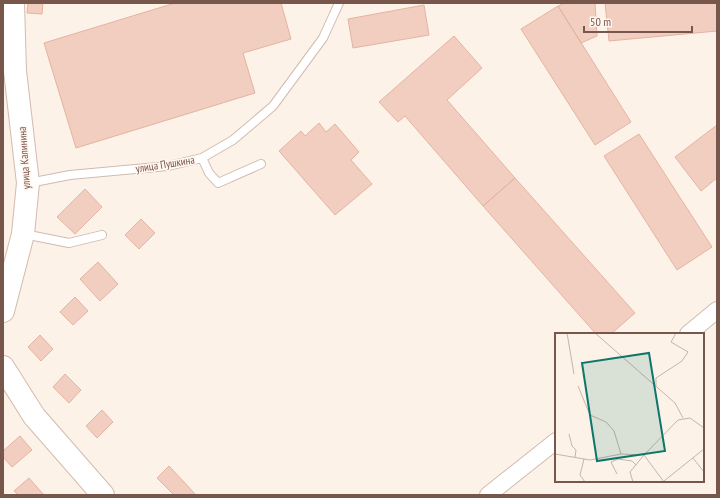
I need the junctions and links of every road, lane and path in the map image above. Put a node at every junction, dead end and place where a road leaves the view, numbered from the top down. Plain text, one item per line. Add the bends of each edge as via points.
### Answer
1 (12, 3) edge
2 (339, 3) edge
3 (202, 158) junction
4 (261, 164) dead end
5 (28, 183) junction
6 (23, 234) junction
7 (102, 235) dead end
8 (717, 310) edge
9 (3, 311) edge
10 (689, 333) edge
11 (3, 367) edge
12 (555, 442) edge
13 (103, 495) edge
14 (488, 495) edge

1 - 5 main road, улица Калинина via 15,71
2 - 3 lane, улица Пушкина via 323,38 273,106 233,140
3 - 4 lane via 218,184
3 - 5 lane, улица Пушкина via 168,166 70,175
5 - 6 main road, улица Калинина
6 - 7 lane via 69,243
6 - 9 main road, улица Калинина
8 - 10 street
11 - 13 main road via 34,416
12 - 14 street

